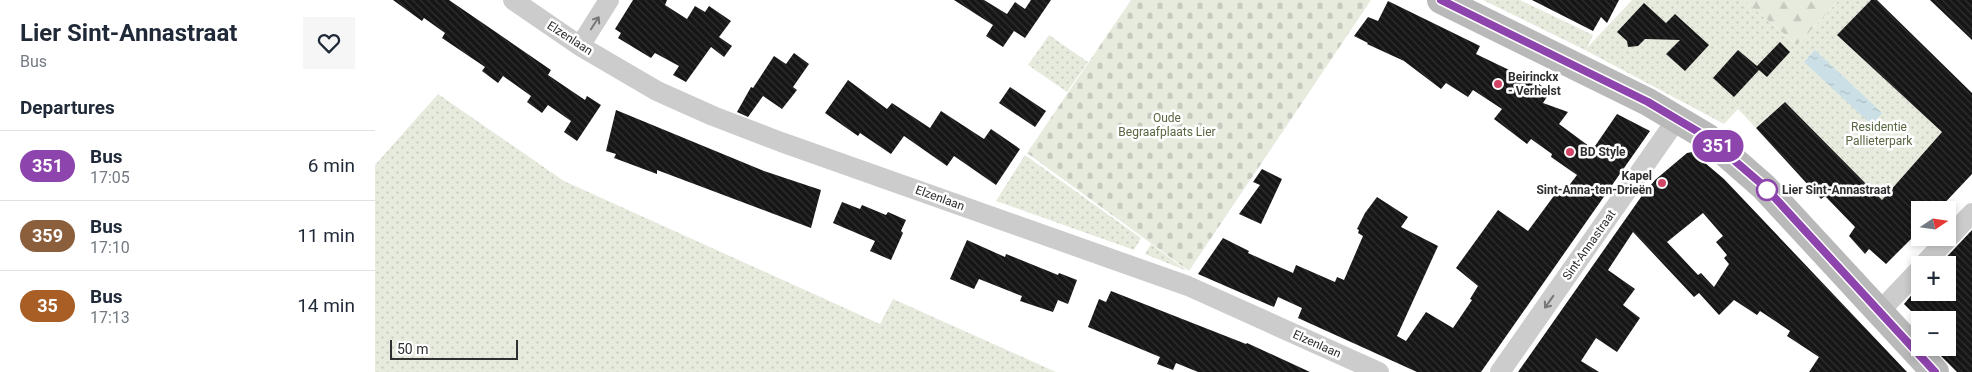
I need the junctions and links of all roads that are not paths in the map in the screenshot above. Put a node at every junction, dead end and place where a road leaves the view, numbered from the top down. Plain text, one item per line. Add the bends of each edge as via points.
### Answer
1 (513, 0) edge
2 (609, 0) edge
3 (1441, 0) edge
4 (580, 46) junction
5 (1677, 119) junction
6 (1972, 213) edge
7 (1931, 256) edge
8 (1911, 278) edge
9 (1879, 312) junction
10 (1379, 372) edge
11 (1500, 372) edge
12 (1935, 372) edge

1 - 4 street, Elzenlaan
4 -> 2 street
3 - 5 street
4 - 10 street, Elzenlaan via 657,91 713,116 1188,286
5 - 9 street via 1707,137 1764,186
5 -> 11 street, Sint-Annastraat
6 - 7 street
8 - 9 street
9 - 12 street

